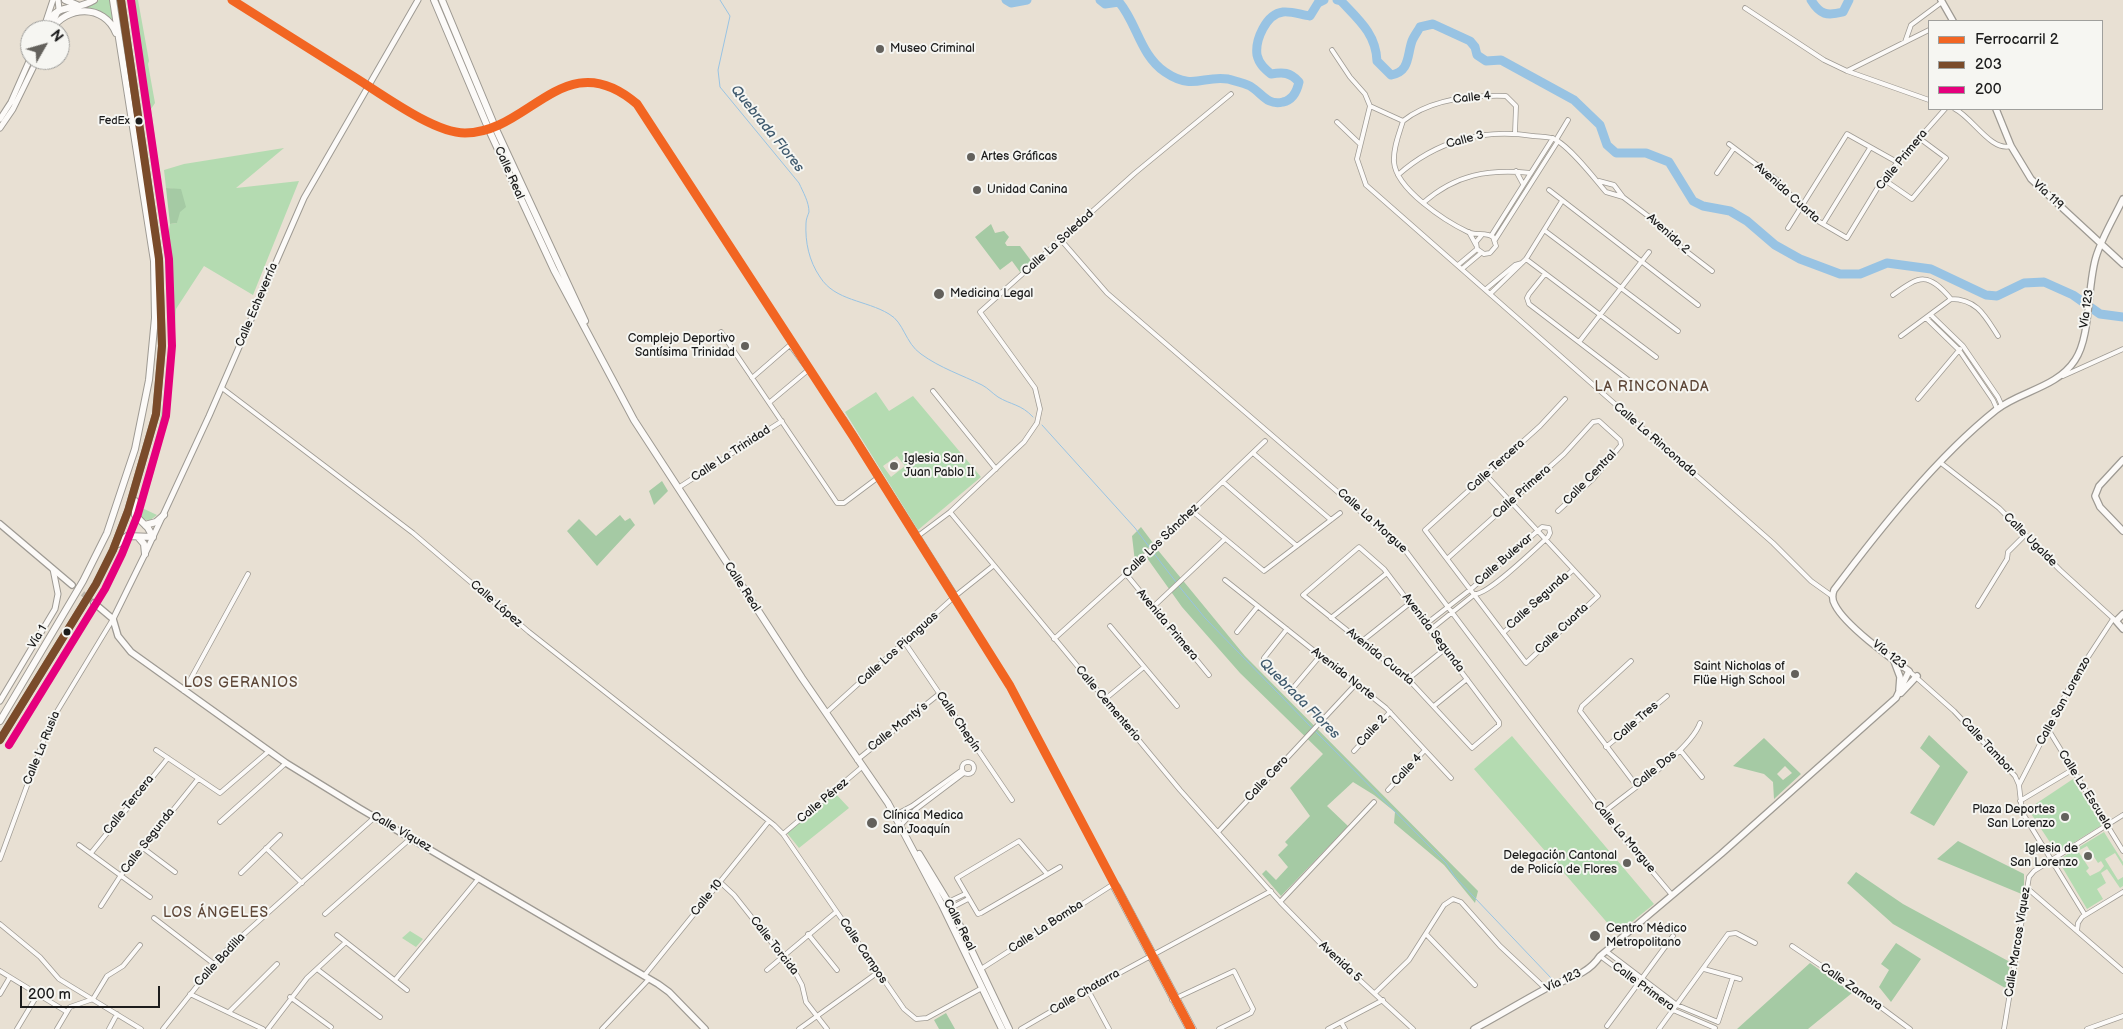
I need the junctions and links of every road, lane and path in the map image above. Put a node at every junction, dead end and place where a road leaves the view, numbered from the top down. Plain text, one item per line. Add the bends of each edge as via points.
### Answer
1 (52, 0) edge
2 (58, 0) edge
3 (65, 0) edge
4 (94, 0) edge
5 (113, 0) edge
6 (121, 0) edge
7 (125, 0) edge
8 (418, 0) edge
9 (436, 0) edge
10 (442, 0) edge
11 (1942, 1) edge
12 (1745, 8) dead end
13 (59, 9) junction
14 (81, 9) junction
15 (46, 20) edge
16 (50, 20) edge
17 (54, 20) edge
18 (58, 20) edge
19 (1952, 20) edge
20 (1928, 30) edge
21 (1905, 42) junction
22 (1332, 50) dead end
23 (25, 70) edge
24 (32, 70) edge
25 (1847, 71) junction
26 (124, 76) junction
27 (474, 76) junction
28 (132, 77) junction
29 (1232, 94) dead end
30 (1928, 100) edge
31 (1370, 106) junction
32 (1943, 110) edge
33 (1957, 110) edge
34 (1996, 110) edge
35 (0, 120) edge
36 (1403, 120) junction
37 (1568, 120) dead end
38 (1337, 122) dead end
39 (0, 128) edge
40 (1515, 133) junction
41 (1541, 137) junction
42 (1918, 138) junction
43 (1555, 140) junction
44 (1360, 144) junction
45 (1729, 144) dead end
46 (1548, 146) junction
47 (2011, 146) junction
48 (1734, 148) junction
49 (1870, 148) junction
50 (1553, 149) junction
51 (1570, 153) junction
52 (1897, 162) junction
53 (1516, 171) junction
54 (1531, 173) junction
55 (1717, 173) dead end
56 (1398, 175) junction
57 (1883, 179) junction
58 (1599, 181) junction
59 (1524, 185) junction
60 (1549, 190) dead end
61 (1623, 197) junction
62 (2123, 199) edge
63 (1562, 201) junction
64 (1423, 203) junction
65 (1802, 207) junction
66 (1823, 224) junction
67 (1788, 228) dead end
68 (1544, 230) junction
69 (1468, 232) junction
70 (1481, 236) junction
71 (1493, 238) junction
72 (1847, 238) joint
73 (1061, 240) junction
74 (2102, 243) junction
75 (1477, 247) junction
76 (554, 250) junction
77 (1649, 252) dead end
78 (1481, 253) junction
79 (1526, 259) junction
80 (1642, 261) junction
81 (1522, 263) junction
82 (1458, 264) junction
83 (2123, 264) edge
84 (1462, 269) junction
85 (554, 270) junction
86 (1712, 270) dead end
87 (1545, 274) junction
88 (570, 286) junction
89 (1620, 288) junction
90 (1486, 289) junction
91 (1490, 294) junction
92 (1893, 296) dead end
93 (1951, 300) junction
94 (1698, 304) dead end
95 (1600, 315) junction
96 (1931, 315) junction
97 (1926, 318) junction
98 (1678, 331) dead end
99 (721, 332) dead end
100 (1901, 336) dead end
101 (1998, 336) dead end
102 (592, 341) junction
103 (1579, 342) junction
104 (1963, 346) junction
105 (2123, 349) edge
106 (1959, 350) junction
107 (1656, 357) dead end
108 (807, 371) junction
109 (752, 378) junction
110 (2054, 380) junction
111 (1631, 382) dead end
112 (222, 388) junction
113 (933, 391) dead end
114 (1565, 399) dead end
115 (1918, 400) dead end
116 (770, 402) junction
117 (1999, 408) junction
118 (782, 421) junction
119 (1594, 422) joint
120 (1265, 441) dead end
121 (1253, 452) junction
122 (146, 453) junction
123 (2123, 460) edge
124 (1941, 463) junction
125 (996, 469) junction
126 (1486, 475) junction
127 (880, 476) junction
128 (1222, 482) junction
129 (678, 488) junction
130 (1511, 502) junction
131 (1192, 511) junction
132 (1558, 511) dead end
133 (950, 512) junction
134 (1340, 513) dead end
135 (164, 515) junction
136 (1331, 520) junction
137 (0, 524) edge
138 (145, 525) junction
139 (1537, 531) junction
140 (2123, 531) edge
141 (2025, 535) junction
142 (138, 536) junction
143 (918, 536) junction
144 (153, 537) junction
145 (1225, 539) junction
146 (1545, 540) junction
147 (1297, 546) junction
148 (114, 550) junction
149 (146, 554) junction
150 (1447, 559) junction
151 (993, 566) junction
152 (53, 568) junction
153 (1573, 570) junction
154 (1387, 572) junction
155 (248, 574) dead end
156 (1126, 574) junction
157 (1225, 580) dead end
158 (72, 585) tunnel mouth
159 (1471, 589) junction
160 (1303, 594) joint
161 (1475, 594) junction
162 (956, 596) junction
163 (1832, 596) junction
164 (94, 602) tunnel mouth
165 (1410, 603) junction
166 (1258, 606) junction
167 (1448, 606) junction
168 (1978, 606) dead end
169 (1153, 607) junction
170 (1452, 612) junction
171 (2123, 614) edge
172 (1331, 618) junction
173 (113, 619) junction
174 (2114, 620) junction
175 (1426, 624) junction
176 (1110, 626) dead end
177 (1286, 629) junction
178 (2123, 629) edge
179 (1430, 630) junction
180 (1237, 632) dead end
181 (1503, 633) junction
182 (1054, 639) junction
183 (1361, 642) junction
184 (905, 643) junction
185 (1445, 649) junction
186 (1320, 656) junction
187 (1264, 658) dead end
188 (1894, 660) junction
189 (1631, 662) dead end
190 (1144, 667) junction
191 (1909, 671) junction
192 (1209, 675) dead end
193 (1917, 676) junction
194 (1408, 679) junction
195 (1467, 679) junction
196 (1356, 684) junction
197 (1293, 688) dead end
198 (184, 691) junction
199 (940, 694) junction
200 (1667, 696) dead end
201 (1896, 698) junction
202 (1104, 700) junction
203 (0, 701) edge
204 (1177, 706) dead end
205 (1434, 706) junction
206 (1390, 712) junction
207 (826, 713) junction
208 (0, 721) edge
209 (1700, 723) dead end
210 (2048, 729) junction
211 (0, 740) edge
212 (1606, 747) junction
213 (1471, 748) joint
214 (156, 750) dead end
215 (1426, 750) junction
216 (1680, 750) junction
217 (269, 751) junction
218 (1354, 751) dead end
219 (168, 758) junction
220 (857, 760) junction
221 (286, 763) junction
222 (862, 767) junction
223 (2072, 770) junction
224 (963, 772) dead end
225 (1702, 777) dead end
226 (198, 778) junction
227 (1451, 778) dead end
228 (2019, 785) junction
229 (1636, 786) junction
230 (1388, 790) dead end
231 (1012, 800) dead end
232 (2020, 801) junction
233 (1374, 802) dead end
234 (914, 808) junction
235 (1603, 813) junction
236 (2123, 815) edge
237 (895, 816) junction
238 (375, 817) junction
239 (769, 821) junction
240 (220, 822) dead end
241 (900, 826) junction
242 (2107, 826) junction
243 (1218, 832) junction
244 (783, 834) junction
245 (280, 835) dead end
246 (411, 838) junction
247 (79, 845) dead end
248 (143, 848) junction
249 (266, 848) junction
250 (2123, 851) edge
251 (91, 853) junction
252 (0, 858) edge
253 (2052, 860) junction
254 (1060, 867) dead end
255 (175, 872) dead end
256 (241, 873) dead end
257 (1047, 874) junction
258 (121, 875) junction
259 (478, 878) junction
260 (720, 882) junction
261 (302, 883) junction
262 (1112, 885) junction
263 (2026, 888) junction
264 (1271, 891) junction
265 (2123, 892) edge
266 (965, 894) junction
267 (1672, 895) junction
268 (150, 897) dead end
269 (968, 899) junction
270 (1280, 902) junction
271 (950, 905) junction
272 (101, 906) dead end
273 (836, 912) junction
274 (325, 914) dead end
275 (2086, 915) junction
276 (154, 918) dead end
277 (0, 924) edge
278 (2077, 931) junction
279 (808, 934) junction
280 (1426, 934) junction
281 (337, 935) dead end
282 (1673, 936) dead end
283 (346, 942) junction
284 (1755, 943) dead end
285 (140, 945) dead end
286 (1792, 946) dead end
287 (963, 948) junction
288 (1606, 951) junction
289 (1152, 955) junction
290 (782, 956) junction
291 (1600, 956) junction
292 (214, 964) junction
293 (277, 964) dead end
294 (317, 969) junction
295 (981, 969) junction
296 (1704, 969) junction
297 (767, 970) dead end
298 (836, 970) dead end
299 (0, 971) edge
300 (2123, 971) edge
301 (877, 972) junction
302 (10, 977) junction
303 (647, 977) junction
304 (1733, 977) junction
305 (1642, 979) junction
306 (1740, 979) dead end
307 (395, 980) junction
308 (1475, 985) dead end
309 (1638, 985) junction
310 (982, 988) junction
311 (1546, 989) junction
312 (407, 990) dead end
313 (1088, 990) junction
314 (1375, 993) junction
315 (0, 994) edge
316 (38, 994) junction
317 (190, 994) junction
318 (1177, 997) junction
319 (290, 998) junction
320 (93, 999) junction
321 (1172, 1000) junction
322 (1383, 1000) junction
323 (1677, 1005) junction
324 (1000, 1009) junction
325 (1673, 1010) junction
326 (67, 1012) junction
327 (229, 1012) junction
328 (117, 1014) junction
329 (817, 1016) junction
330 (2123, 1016) edge
331 (380, 1017) dead end
332 (1341, 1022) junction
333 (1718, 1022) junction
334 (609, 1023) junction
335 (1607, 1026) dead end
336 (331, 1027) dead end
337 (701, 1028) edge
338 (16, 1029) edge
339 (57, 1029) edge
340 (109, 1029) edge
341 (141, 1029) edge
342 (163, 1029) edge
343 (263, 1029) edge
344 (268, 1029) edge
345 (602, 1029) edge
346 (614, 1029) edge
347 (799, 1029) edge
348 (827, 1029) edge
349 (1004, 1029) edge
350 (1009, 1029) edge
351 (1021, 1029) edge
352 (1109, 1029) edge
353 (1188, 1029) edge
354 (1194, 1029) edge
355 (1219, 1029) edge
356 (1328, 1029) edge
357 (1345, 1029) edge
358 (1413, 1029) edge
359 (1474, 1029) edge
360 (1659, 1029) edge
361 (1715, 1029) edge
362 (1910, 1029) edge
363 (2004, 1029) edge
364 (2087, 1029) edge

1 - 15 street
2 - 13 main road
3 - 14 main road
4 - 14 main road
5 - 26 main road
6 - 28 main road
7 - 28 main road
8 - 112 street, Calle Echeverría via 304,198
9 - 27 main road
9 - 85 main road, Calle Real via 490,130
10 - 27 main road, Calle Real
11 - 19 main road
11 - 21 street via 1911,25
12 - 25 street via 1824,60
13 - 14 main road
13 - 16 main road
13 - 17 street
14 - 18 main road
14 - 26 main road via 99,15 111,24
20 - 21 street
21 - 25 street
22 - 31 street via 1365,94
23 - 35 street
24 - 39 street
25 - 30 street
26 - 208 main road via 155,279 154,342 144,413 136,449 107,533 84,581
27 - 76 main road, Calle Real
28 - 122 main road via 156,232 161,287 160,385
29 - 73 street, Calle La Soledad via 1177,137
31 - 36 street
31 - 44 street
32 - 42 street, Calle Primera
33 - 47 street via 1970,118 1994,144
34 - 47 main road, Vía 119
36 - 40 street, Calle 4 via 1425,106 1451,100 1506,96 1516,106
36 - 56 street via 1394,152
37 - 43 street
38 - 44 street
40 - 41 street, Calle 3
40 - 56 street, Calle 3 via 1456,140 1421,157
41 - 43 street, Calle 3
41 - 46 street
42 - 52 street, Calle Primera
42 - 57 street via 1946,158 1912,199
43 - 46 street
43 - 50 street
43 - 51 street, Avenida 2
44 - 82 street, Calle La Rinconada via 1357,159 1366,185
45 - 48 street, Avenida Cuarta
46 - 54 street
47 - 74 main road, Vía 119 via 2031,179
48 - 55 street
48 - 65 street, Avenida Cuarta via 1777,180
49 - 52 street
49 - 65 street via 1847,134
49 - 66 street
50 - 51 street via 1564,149
50 - 71 street
51 - 58 street, Avenida 2
52 - 57 street, Calle Primera
53 - 54 street
53 - 59 street
53 - 64 street via 1472,174 1444,186
54 - 59 street
56 - 64 street
57 - 72 street, Calle Primera
58 - 61 street, Avenida 2 via 1614,185
58 - 61 street, Avenida 2 via 1610,195
59 - 71 street
60 - 63 street
61 - 86 street, Avenida 2
62 - 74 main road, Vía 123
63 - 68 street
63 - 80 street
64 - 69 street
65 - 66 street, Avenida Cuarta
65 - 67 street
66 - 72 street, Avenida Cuarta
68 - 79 street
68 - 89 street
69 - 70 street
69 - 75 street
70 - 71 street
70 - 75 street
71 - 78 street via 1496,246 1493,252
73 - 125 street, Calle La Soledad via 980,312 1035,388 1039,404 1034,430
73 - 167 street, Calle La Morgue via 1107,293 1392,537
74 - 83 main road, Vía 119
74 - 110 main road, Vía 123 via 2096,257 2079,353
75 - 78 street
75 - 82 street
76 - 85 main road
76 - 88 main road, Calle Real
77 - 80 street
78 - 84 street
79 - 81 street
79 - 87 street
80 - 89 street
80 - 94 street
81 - 90 street
81 - 91 street
82 - 84 street, Calle La Rinconada
84 - 90 street, Calle La Rinconada
85 - 88 main road
85 - 102 main road, Calle Real
87 - 95 street
87 - 103 street via 1528,294 1527,301
88 - 102 main road, Calle Real
89 - 95 street
89 - 98 street
90 - 91 street, Calle La Rinconada
91 - 163 street, Calle La Rinconada
92 - 93 street via 1911,281 1922,278 1936,283
93 - 96 street
93 - 101 street via 1963,299 1977,306
95 - 103 street
95 - 107 street
96 - 97 street
96 - 104 street
97 - 100 street
97 - 106 street
99 - 109 street
102 - 129 main road, Calle Real via 634,420
103 - 111 street
104 - 106 street
104 - 117 street via 1998,397
105 - 110 street
106 - 115 street
106 - 117 street
108 - 109 street via 790,345
108 - 116 street
108 - 127 street via 830,398
109 - 116 street
110 - 117 main road, Vía 123
112 - 135 street, Calle Echeverría
112 - 239 street, Calle López via 414,533 529,632
113 - 125 street
114 - 126 street, Calle Tercera
116 - 118 street
117 - 124 main road, Vía 123
118 - 127 street, Calle La Trinidad via 837,503 844,503
118 - 129 street, Calle La Trinidad
119 - 130 street, Calle Primera
119 - 132 street, Calle Central via 1601,422 1620,440 1621,445 1593,479
120 - 121 street, Calle Los Sánchez
121 - 128 street, Calle Los Sánchez
121 - 136 street
122 - 138 main road via 134,507 137,519
122 - 148 main road
123 - 140 main road via 2099,486 2095,496 2100,507
124 - 141 street, Calle Ugalde via 1999,508
124 - 163 main road, Vía 123 via 1850,569
125 - 133 street, Calle La Soledad
126 - 130 street
126 - 150 street, Calle Tercera via 1424,530
127 - 143 street
128 - 131 street, Calle Los Sánchez
128 - 147 street
129 - 207 main road, Calle Real
130 - 139 street
130 - 150 street, Calle Primera
131 - 145 street
131 - 156 street, Calle Los Sánchez
133 - 143 street, Calle La Soledad
133 - 151 street, Calle Cementerio
134 - 136 street
135 - 138 main road
135 - 144 street, Calle Echeverría
136 - 147 street
137 - 152 main road
138 - 144 main road
139 - 146 street
139 - 146 street, Calle Bulevar via 1544,526 1549,528 1550,533
139 - 159 street, Calle Bulevar
141 - 168 street via 2008,552 2007,559
141 - 174 street, Calle Ugalde
142 - 144 main road
142 - 148 main road via 122,539
142 - 149 main road
143 - 162 street
144 - 149 street, Calle Echeverría
145 - 147 street via 1264,571
145 - 169 street
146 - 153 street
146 - 161 street, Calle Bulevar via 1500,580 1481,594
148 - 211 main road
149 - 173 street, Calle Echeverría
150 - 159 street
151 - 162 street, Calle Los Pianguas
151 - 182 street, Calle Cementerio
152 - 158 main road
152 - 203 street, Vía 1 via 58,594 55,608
153 - 181 street, Calle Segunda
153 - 181 street, Calle Cuarta via 1598,596 1526,663
154 - 160 street, Avenida Segunda via 1361,547
154 - 165 street, Avenida Segunda
154 - 172 street
155 - 198 street
156 - 169 street, Avenida Primera
156 - 182 street, Calle Los Sánchez
157 - 166 street, Avenida Norte
159 - 161 street
159 - 167 street, Calle Bulevar
160 - 172 street, Avenida Cuarta
161 - 170 street, Calle Bulevar
161 - 181 street
162 - 184 street, Calle Los Pianguas
163 - 188 main road, Vía 123 via 1839,611
164 - 173 main road
165 - 175 street, Avenida Segunda
165 - 183 street
166 - 177 street, Avenida Norte
166 - 180 street
167 - 170 street, Calle La Morgue
167 - 175 street, Calle Bulevar
169 - 192 street, Avenida Primera
170 - 179 street, Calle Bulevar
170 - 235 street, Calle La Morgue
171 - 174 main road
172 - 183 street, Avenida Cuarta
173 - 198 main road, Calle Víquez via 118,636 131,652
173 - 252 street, Calle La Rusia via 50,723
174 - 178 main road
174 - 210 street, Calle San Lorenzo via 2073,680
175 - 179 street, Avenida Segunda
176 - 190 street
177 - 186 street, Avenida Norte
177 - 187 street
179 - 185 street, Avenida Segunda
182 - 202 street, Calle Cementerio
183 - 194 street, Avenida Cuarta
184 - 199 street, Calle Chepín
184 - 207 street, Calle Los Pianguas
185 - 194 street
185 - 195 street, Avenida Segunda
186 - 196 street, Avenida Norte
186 - 197 street
188 - 191 main road, Vía 123
188 - 201 main road via 1900,678
189 - 212 street via 1580,711
190 - 202 street
190 - 204 street
191 - 193 street, Calle Tambor
191 - 201 main road, Vía 123
193 - 201 main road
193 - 228 street, Calle Tambor via 2006,766
194 - 205 street, Avenida Cuarta
195 - 205 street
195 - 213 street, Avenida Segunda via 1500,724
196 - 206 street, Avenida Norte
196 - 243 street, Calle Cero
198 - 217 main road, Calle Víquez
199 - 220 street, Calle Monty´s
199 - 231 street, Calle Chepín
200 - 212 street, Calle Tres
201 - 267 main road, Vía 123
202 - 243 street, Calle Cementerio
205 - 213 street, Avenida Cuarta
206 - 215 street, Avenida Norte
206 - 218 street, Calle 2
207 - 220 main road, Calle Real
209 - 216 street, Calle Dos via 1694,736
210 - 223 street, Calle La Escuela
210 - 228 street, Calle San Lorenzo
212 - 229 street
214 - 219 street
215 - 227 street, Avenida Norte
215 - 230 street, Calle 4
216 - 225 street
216 - 229 street, Calle Dos
217 - 221 main road, Calle Víquez
217 - 226 street via 220,793
219 - 226 street
219 - 251 street, Calle Tercera
220 - 222 main road, Calle Real
221 - 238 main road, Calle Víquez
221 - 240 street
222 - 237 main road, Calle Real
222 - 244 street, Calle Pérez
223 - 232 street
223 - 242 street, Calle La Escuela
224 - 234 street
226 - 248 street, Calle Segunda
228 - 232 street, Calle Tambor
229 - 235 street, Calle Dos
232 - 253 street, Calle Tambor via 2022,812
233 - 270 street
234 - 237 street
234 - 241 street
235 - 267 street, Calle La Morgue
236 - 242 street, Calle Marcos Víquez
237 - 241 main road, Calle Real
238 - 246 main road, Calle Víquez
238 - 261 street, Calle Badilla
239 - 244 street, Calle Campos
239 - 260 street, Calle 10
241 - 271 main road, Calle Real
241 - 287 main road, Calle Real
242 - 250 street, Calle La Escuela
242 - 253 street, Calle Marcos Víquez
243 - 264 street, Calle Cementerio
244 - 273 street, Calle Campos
245 - 249 street
246 - 259 main road, Calle Víquez
246 - 274 street
247 - 251 street
248 - 255 street
248 - 258 street, Calle Segunda
249 - 256 street
249 - 261 street
251 - 258 street
253 - 263 street, Calle Marcos Víquez via 2032,873
253 - 275 street, Calle Tambor
254 - 257 street
257 - 266 street via 1019,841 959,875 958,881
257 - 269 street via 982,913 975,911
258 - 268 street
258 - 272 street, Calle Segunda
259 - 303 main road, Calle Víquez
259 - 307 street
260 - 290 street, Calle Torcida
260 - 303 street, Calle 10
261 - 292 street, Calle Badilla
262 - 289 street
262 - 289 street via 1118,886
262 - 295 street, Calle La Bomba
263 - 278 street
263 - 363 street, Calle Marcos Víquez
264 - 270 street, Avenida 5
264 - 289 street, Calle Chatarra
265 - 275 street
266 - 269 street
266 - 271 street
267 - 288 main road, Vía 123
269 - 271 street
270 - 314 street, Avenida 5
271 - 295 main road, Calle Real
273 - 279 street
273 - 301 street, Calle Campos
275 - 278 street via 2078,922
276 - 292 street
277 - 320 street via 40,957 59,978
278 - 300 street
279 - 290 street
279 - 298 street
280 - 308 street
280 - 311 street via 1446,902 1459,900 1500,946
280 - 314 street via 1409,960
281 - 283 street
282 - 305 street
283 - 294 street
283 - 307 street
284 - 296 street via 1730,932
285 - 320 street via 123,966 107,976
286 - 362 street, Calle Zamora
287 - 295 main road
287 - 310 main road, Calle Real
288 - 291 main road, Vía 123
288 - 305 street, Calle Primera
289 - 313 street, Calle Chatarra
289 - 318 street
289 - 321 street
290 - 297 street
290 - 329 street, Calle Torcida via 799,979 806,1002
291 - 309 street, Calle Primera
291 - 311 main road, Vía 123 via 1585,971
292 - 317 street, Calle Badilla
293 - 327 street
294 - 319 street
294 - 331 street
295 - 310 main road
295 - 324 main road, Calle Real
296 - 304 street
296 - 323 street
299 - 302 street
301 - 310 street, Calle Campos via 907,1012 919,1020 933,1016
301 - 329 street
302 - 315 street
302 - 316 street
303 - 334 street, Calle 10
303 - 337 main road, Calle Víquez via 669,992
304 - 306 street
304 - 333 street
305 - 309 street
305 - 323 street, Calle Primera
307 - 312 street
309 - 325 street, Calle Primera
309 - 335 street
310 - 324 main road
310 - 349 main road, Calle Real
311 - 359 main road, Vía 123
313 - 351 street, Calle Chatarra
313 - 352 street
314 - 322 street, Avenida 5
316 - 326 street
316 - 338 street
317 - 327 street
317 - 342 street, Calle Badilla
318 - 321 street
318 - 354 street
318 - 355 street via 1234,971 1253,1009
319 - 336 street
319 - 344 street
320 - 326 street via 72,1006
320 - 328 street
321 - 353 street
322 - 332 street
322 - 358 street, Avenida 5
323 - 325 street
323 - 333 street, Calle Primera
324 - 350 main road, Calle Real
325 - 360 street
325 - 361 street, Calle Primera
326 - 339 street
327 - 343 street
328 - 340 street
328 - 341 street
329 - 347 street
329 - 348 street, Calle Torcida
330 - 364 street
332 - 356 street
332 - 357 street
333 - 361 street
334 - 345 street, Calle 10
334 - 346 street

